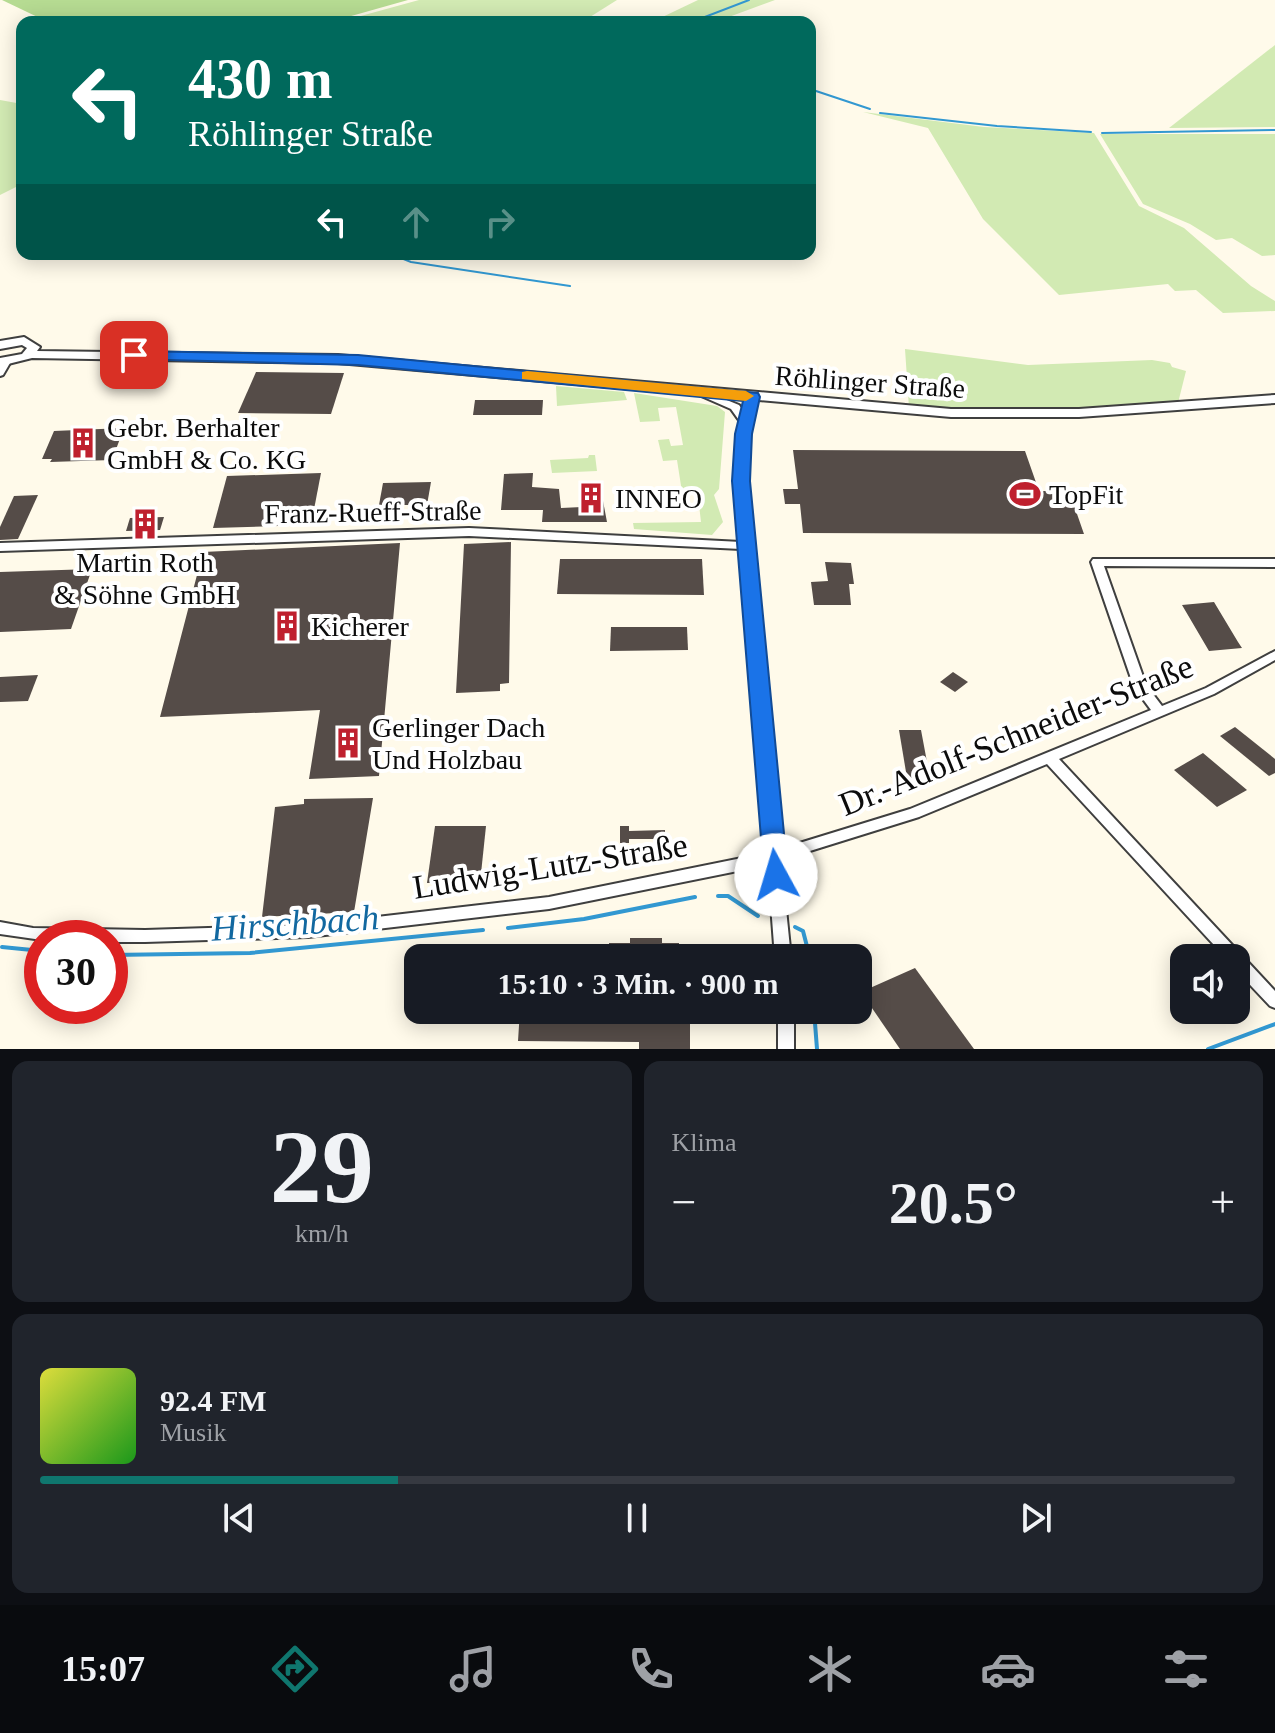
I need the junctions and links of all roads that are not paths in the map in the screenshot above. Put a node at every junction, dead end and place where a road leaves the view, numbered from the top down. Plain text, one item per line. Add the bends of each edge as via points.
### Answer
1 (0, 345) edge
2 (31, 354) junction
3 (2, 366) edge
4 (702, 393) junction
5 (752, 397) junction
6 (1275, 399) edge
7 (746, 422) junction
8 (746, 546) junction
9 (0, 547) edge
10 (1275, 563) edge
11 (1275, 655) edge
12 (1160, 712) junction
13 (1050, 758) junction
14 (774, 856) junction
15 (0, 928) edge
16 (782, 944) edge
17 (1221, 944) edge
18 (1250, 975) edge
19 (1275, 1001) edge
20 (786, 1024) edge
21 (786, 1049) edge

1 - 2 street via 29,342 34,347
2 - 3 street
2 - 4 street, Röhlinger Straße via 338,359
4 - 5 street, Röhlinger Straße
4 - 7 street via 728,403
5 - 6 street, Röhlinger Straße via 1003,415
5 - 7 street
7 - 8 street via 741,481
8 - 9 street, Franz-Rueff-Straße via 456,532
8 - 14 street
10 - 12 street via 1097,562 1140,687
11 - 12 street, Dr.-Adolf-Schneider-Straße
12 - 13 street, Dr.-Adolf-Schneider-Straße
13 - 14 street, Dr.-Adolf-Schneider-Straße via 914,813
13 - 17 street
14 - 15 street, Ludwig-Lutz-Straße via 549,903 308,931 145,936 33,934
14 - 16 street
18 - 19 street
20 - 21 street

